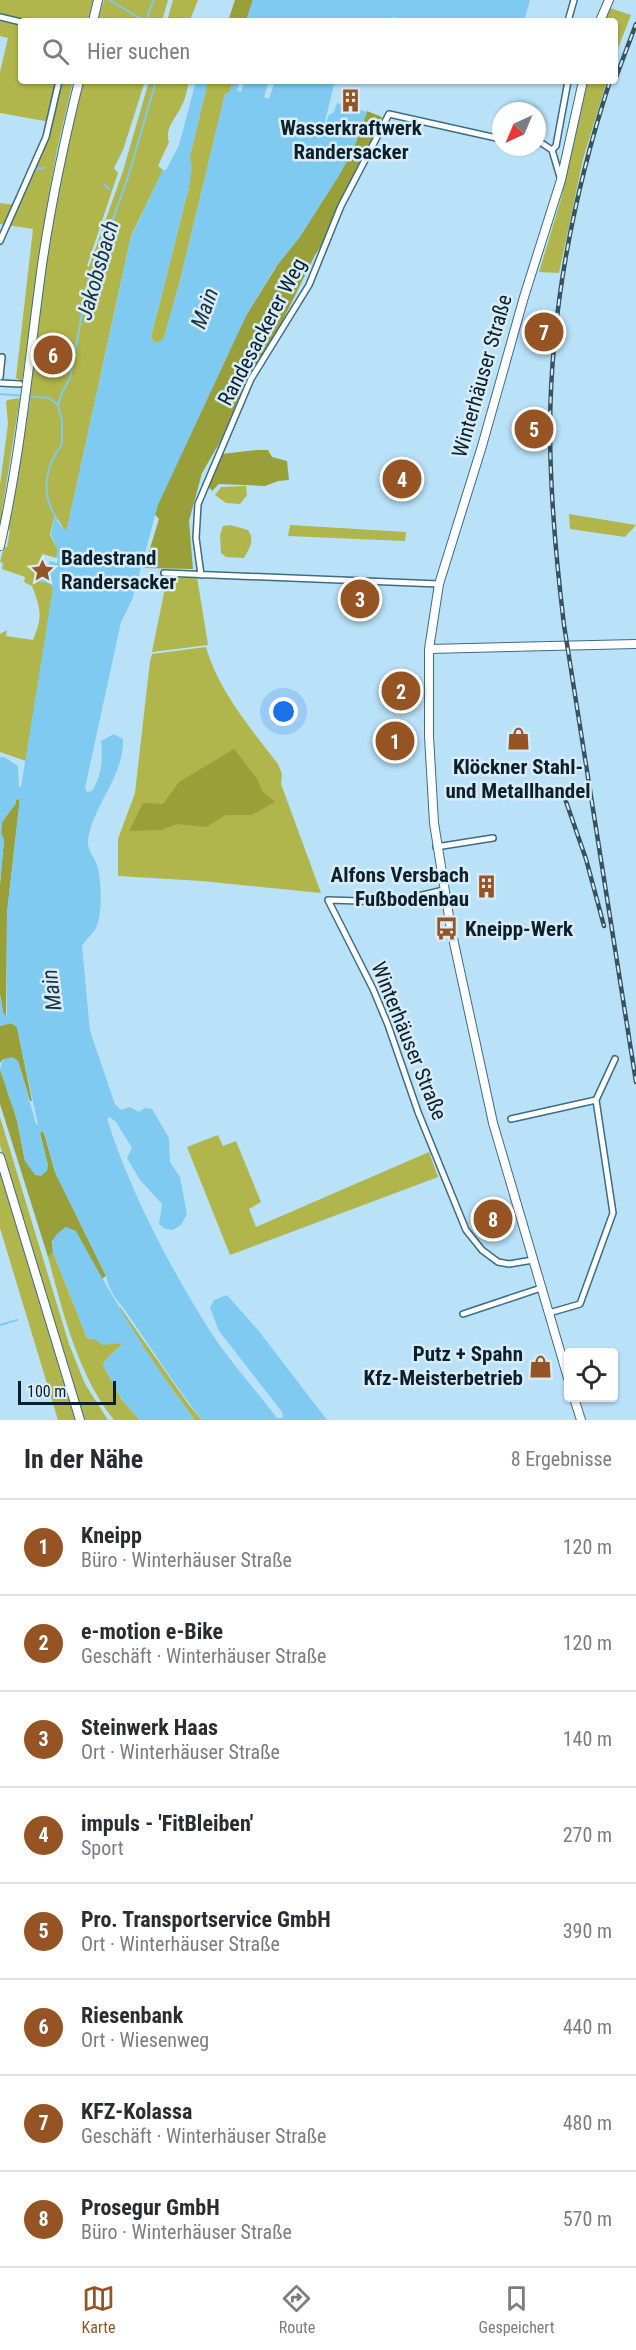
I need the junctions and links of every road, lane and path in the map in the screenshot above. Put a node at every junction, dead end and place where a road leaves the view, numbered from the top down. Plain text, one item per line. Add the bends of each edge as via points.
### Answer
1 (98, 0) edge
2 (574, 0) edge
3 (609, 0) edge
4 (0, 17) edge
5 (94, 18) edge
6 (569, 18) edge
7 (601, 18) edge
8 (18, 21) edge
9 (58, 84) edge
10 (78, 84) edge
11 (567, 84) edge
12 (582, 84) edge
13 (492, 138) edge
14 (546, 146) edge
15 (552, 150) junction
16 (561, 180) junction
17 (0, 241) edge
18 (2, 357) dead end
19 (0, 377) edge
20 (0, 383) edge
21 (24, 383) junction
22 (0, 546) edge
23 (164, 573) dead end
24 (201, 574) junction
25 (439, 584) junction
26 (636, 644) edge
27 (429, 649) junction
28 (493, 838) dead end
29 (436, 847) junction
30 (444, 890) junction
31 (615, 1059) dead end
32 (596, 1100) junction
33 (511, 1119) dead end
34 (0, 1157) edge
35 (533, 1260) junction
36 (542, 1288) junction
37 (549, 1313) junction
38 (463, 1314) dead end
39 (564, 1364) edge
40 (575, 1402) edge
41 (80, 1420) edge
42 (581, 1420) edge

1 - 5 main road
2 - 6 street
3 - 7 main road
4 - 8 street
9 - 17 street via 46,137
10 - 21 main road via 54,193
11 - 15 street
12 - 16 main road, Winterhäuser Straße
13 - 24 street, Randesackerer Weg via 389,114 341,206 309,285 251,379 198,504 196,538
14 - 15 street
15 - 16 street
16 - 25 main road, Winterhäuser Straße
18 - 19 street
20 - 21 street
21 - 22 main road via 25,400
23 - 24 street
24 - 25 street
25 - 27 main road, Winterhäuser Straße
26 - 27 main road
27 - 29 main road, Winterhäuser Straße via 429,736
28 - 29 street
29 - 30 main road, Winterhäuser Straße
30 - 35 main road, Winterhäuser Straße via 493,1123
30 - 35 street, Winterhäuser Straße via 393,902 328,900 385,1016 418,1112 466,1230 498,1262
31 - 32 street
32 - 33 street
32 - 37 street via 613,1213 580,1304
34 - 41 main road
35 - 36 main road, Winterhäuser Straße
36 - 37 main road, Winterhäuser Straße
36 - 38 street
37 - 39 main road, Winterhäuser Straße
40 - 42 main road

